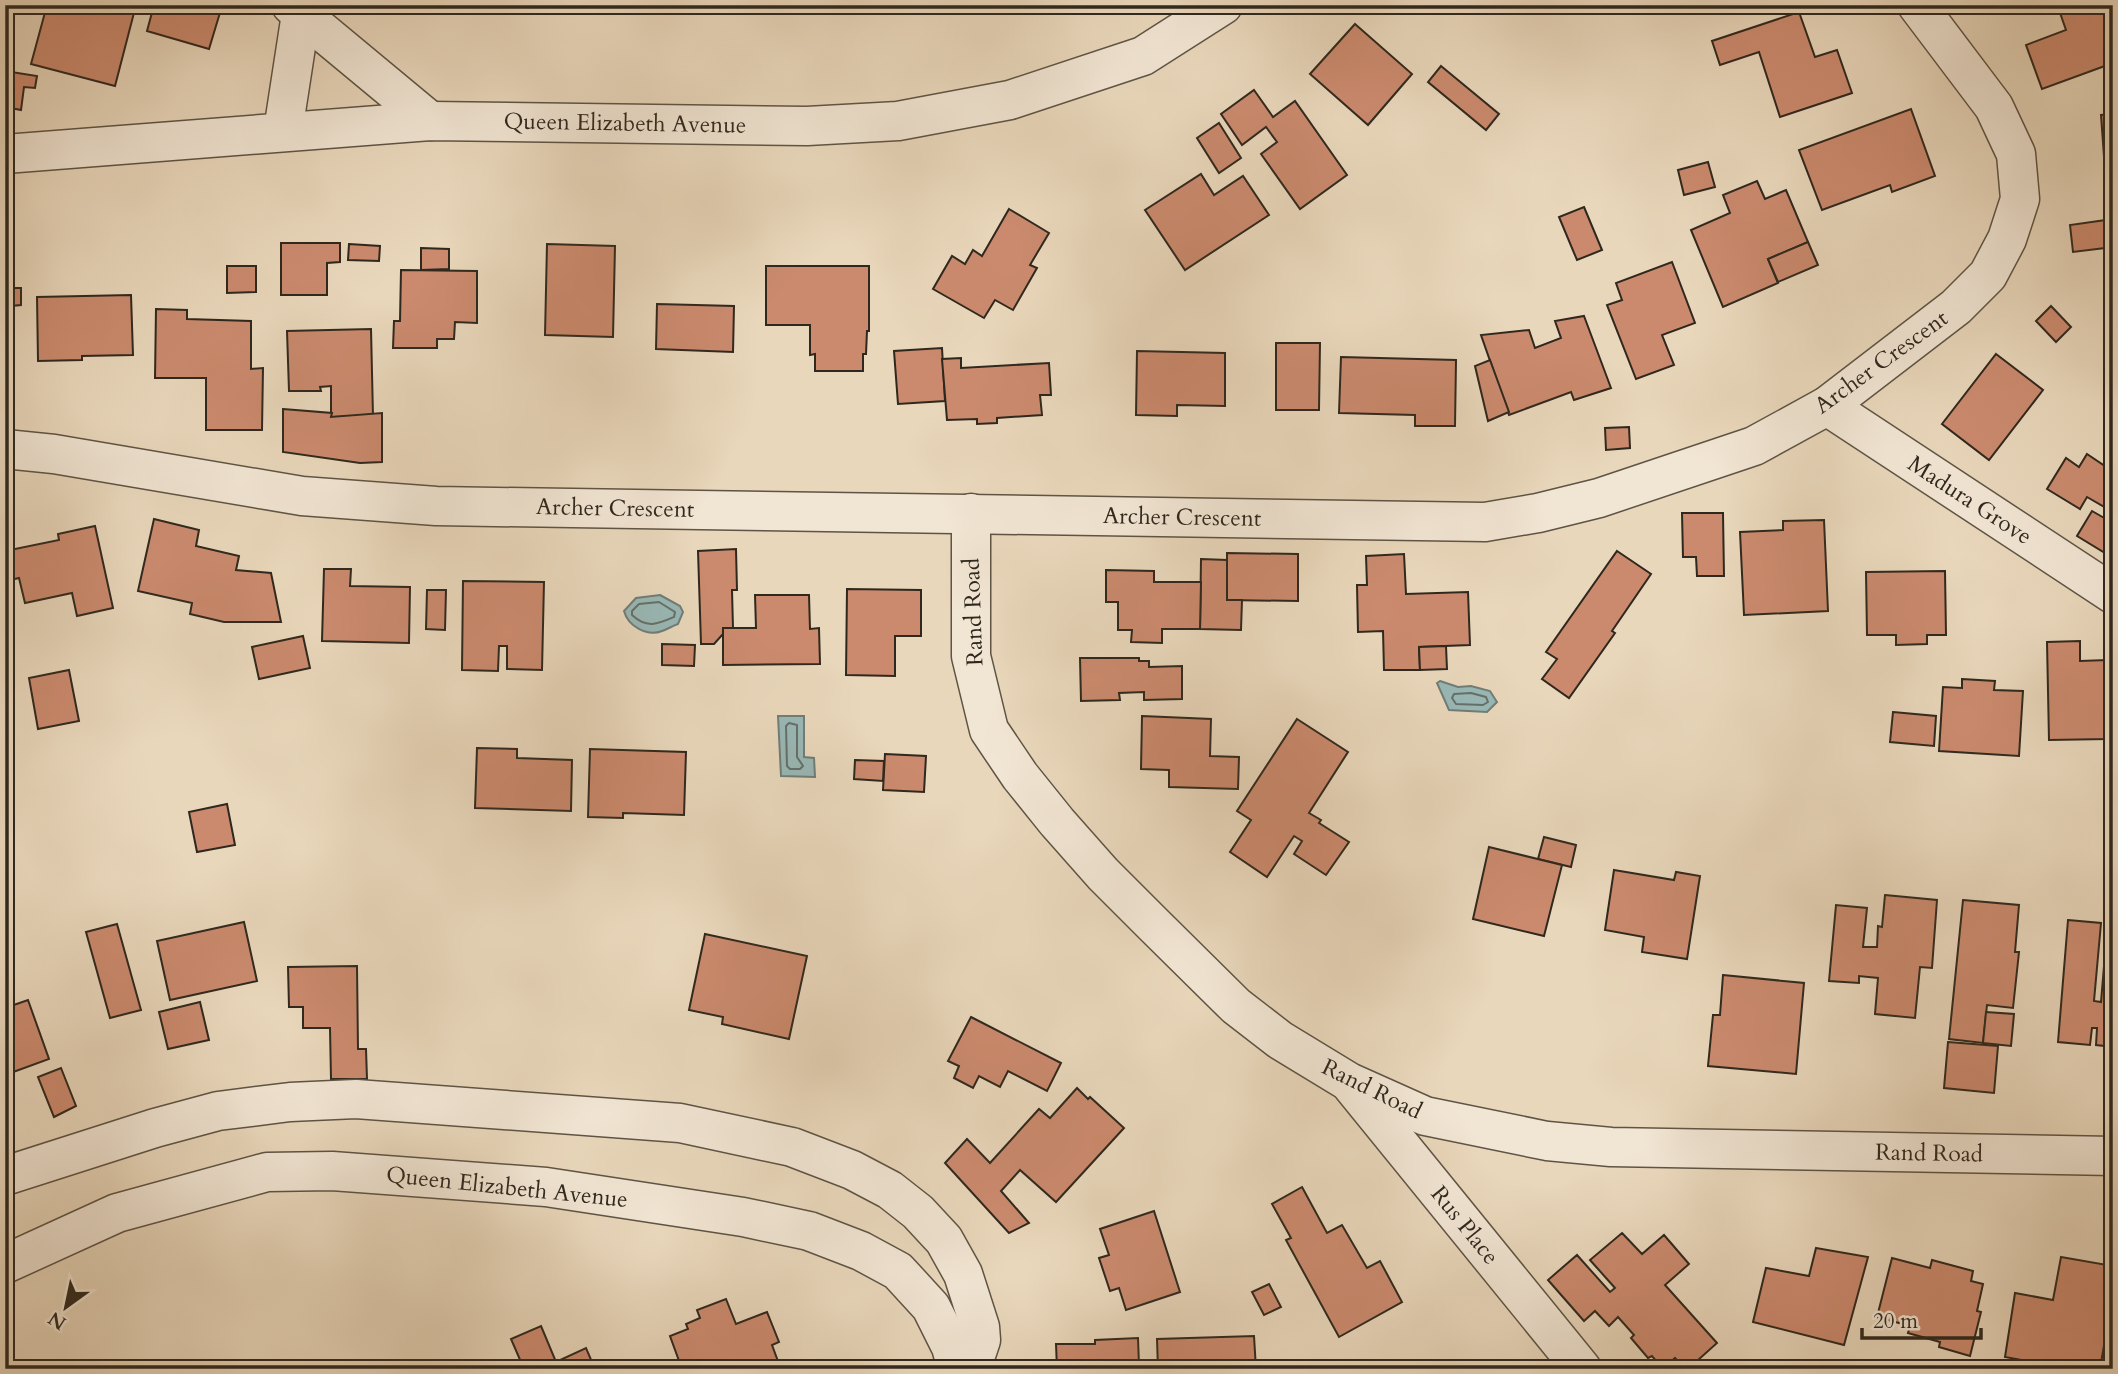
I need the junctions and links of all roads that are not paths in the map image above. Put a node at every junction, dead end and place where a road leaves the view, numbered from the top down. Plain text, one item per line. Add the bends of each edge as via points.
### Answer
1 (1223, 5) edge
2 (1917, 5) edge
3 (296, 10) edge
4 (430, 121) junction
5 (283, 131) junction
6 (5, 154) edge
7 (1827, 406) junction
8 (5, 449) edge
9 (971, 513) junction
10 (2113, 594) edge
11 (1349, 1082) junction
12 (2113, 1156) edge
13 (5, 1176) edge
14 (5, 1265) edge
15 (958, 1369) edge
16 (1582, 1369) edge

1 - 4 street, Queen Elizabeth Avenue via 1143,56 1010,100 898,121 807,126
2 - 7 street, Archer Crescent via 1994,107 2016,154 2020,200 1988,275 1956,307
3 - 4 street
3 - 5 street
4 - 5 street, Queen Elizabeth Avenue
5 - 6 street, Queen Elizabeth Avenue
7 - 9 street, Archer Crescent via 1754,446 1598,498 1485,522
7 - 10 street, Madura Grove
8 - 9 street, Archer Crescent via 302,496 422,505
9 - 11 street, Rand Road via 971,656 989,730 1020,776 1103,874 1236,1006 1280,1040
11 - 12 street, Rand Road via 1425,1116 1547,1141 1611,1147
11 - 16 street, Rus Place
13 - 15 street via 218,1111 290,1102 356,1100 680,1123 792,1147 852,1170 918,1212 944,1240 963,1274 980,1327 977,1352
14 - 15 street, Queen Elizabeth Avenue via 117,1213 267,1172 332,1171 546,1187 743,1217 809,1231 861,1251 898,1271 931,1307

